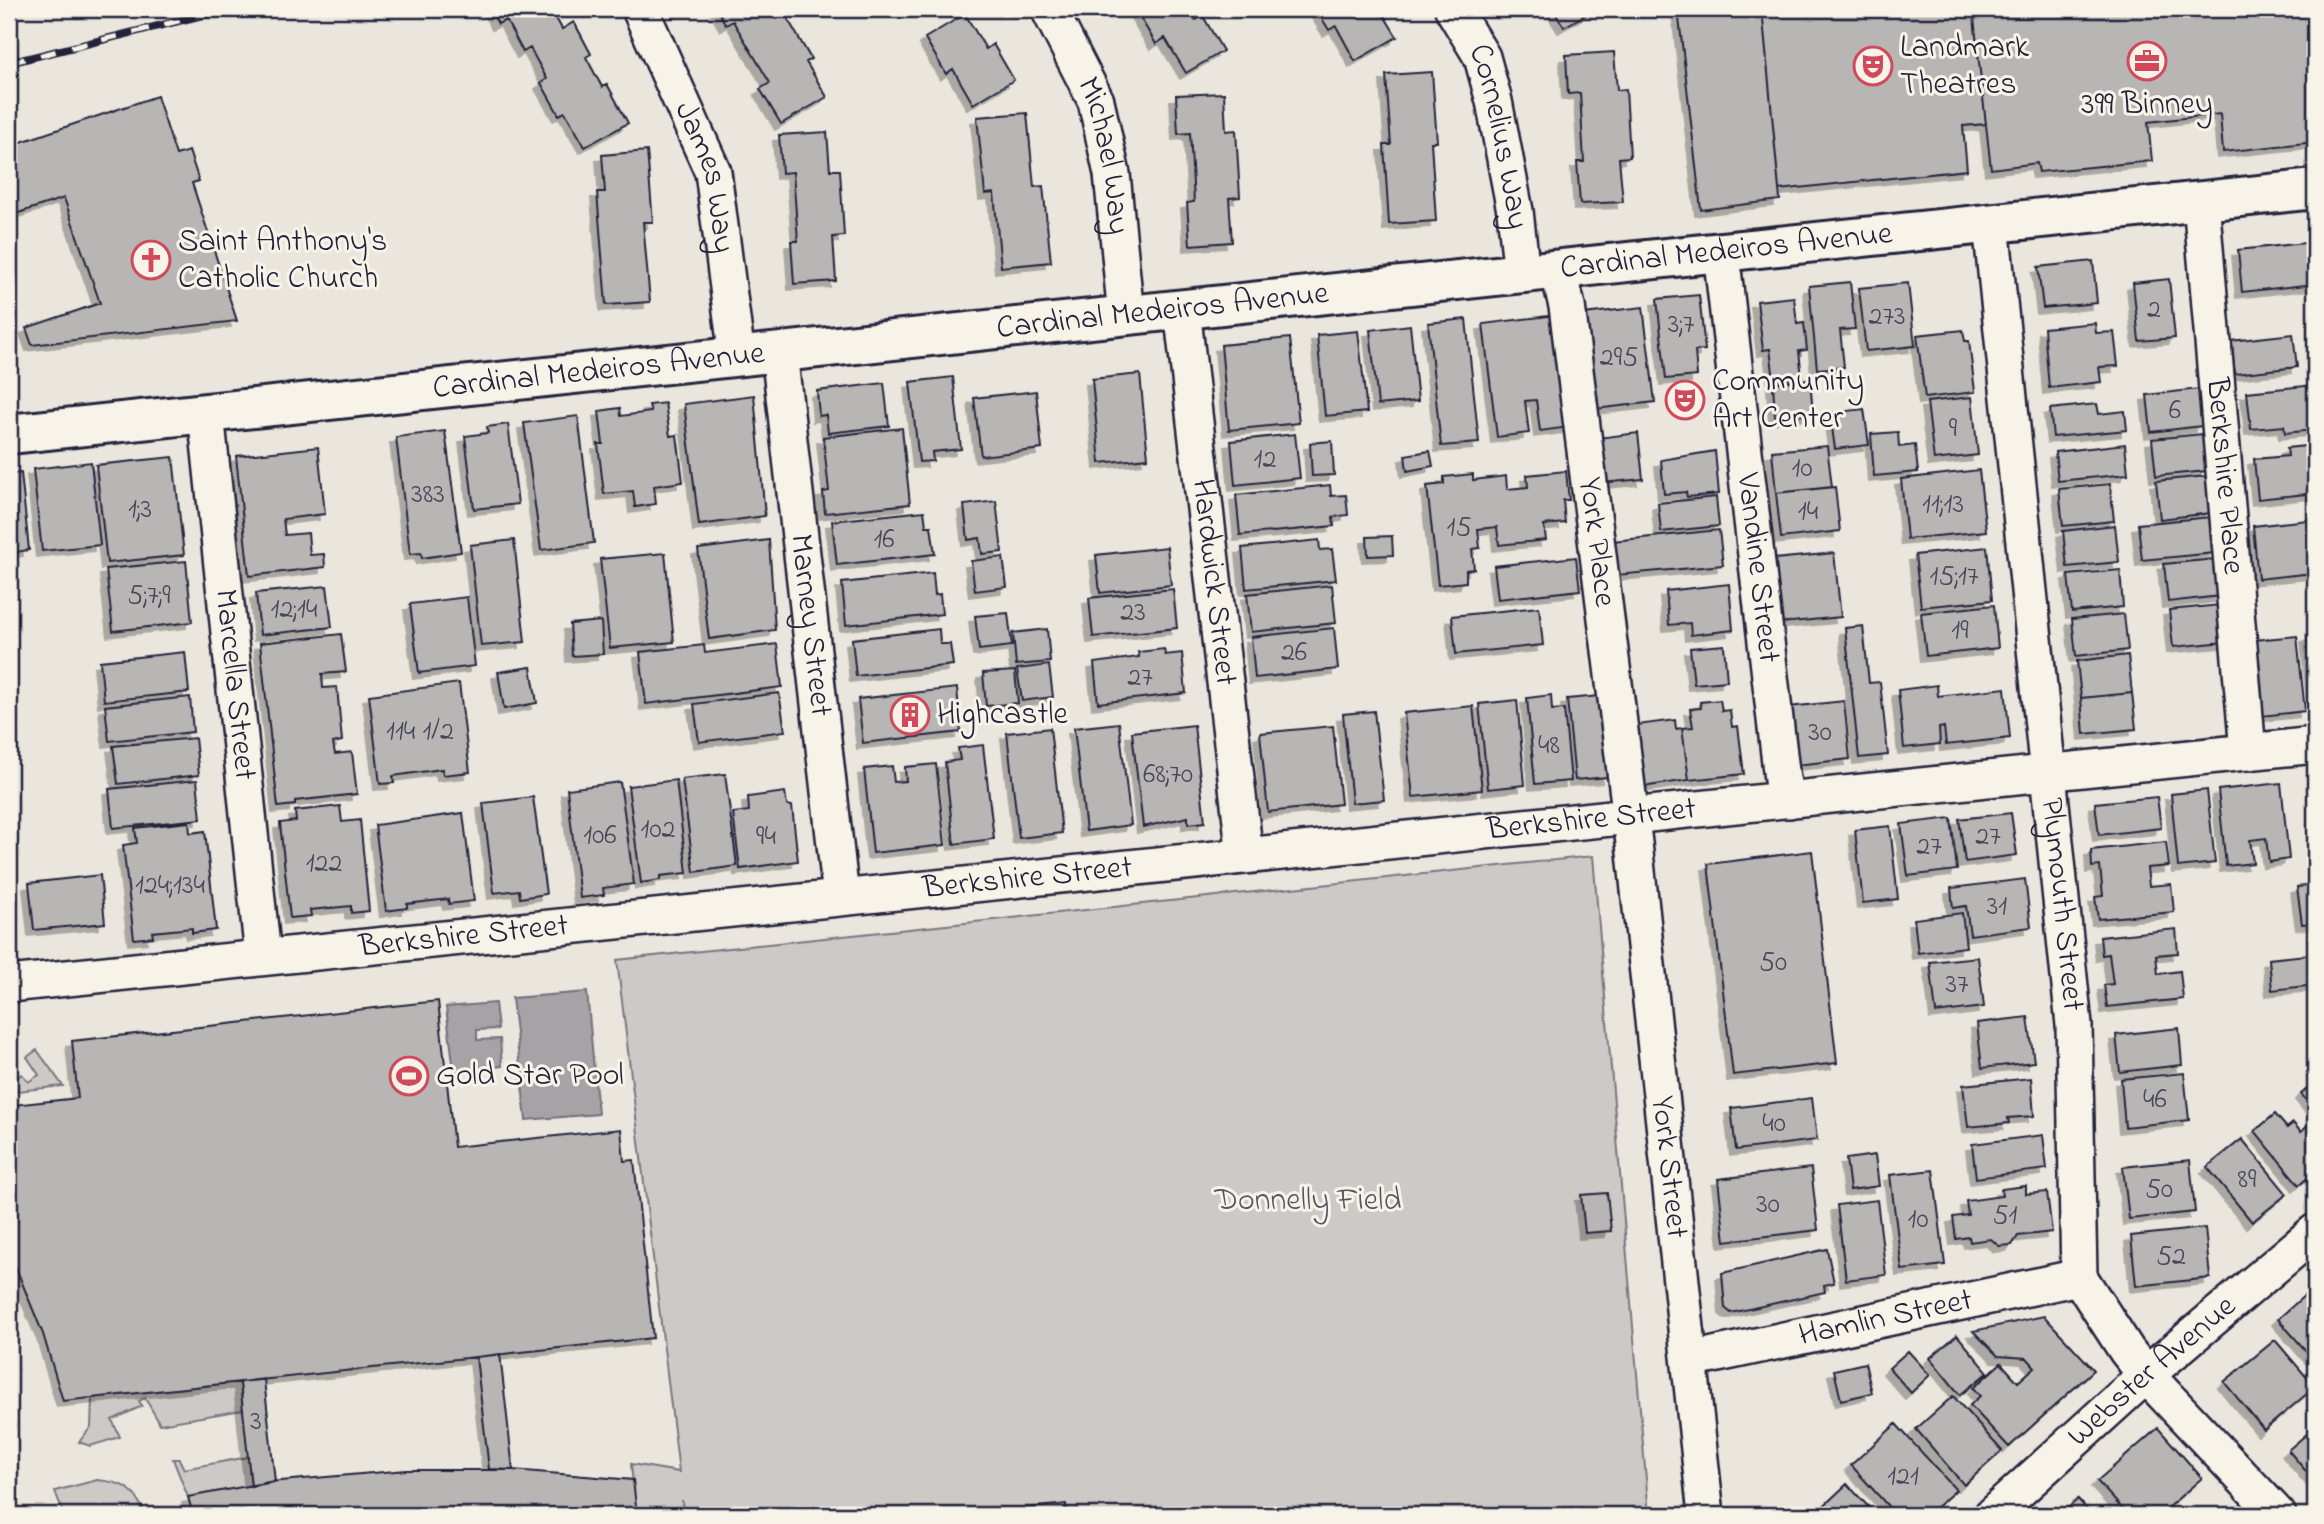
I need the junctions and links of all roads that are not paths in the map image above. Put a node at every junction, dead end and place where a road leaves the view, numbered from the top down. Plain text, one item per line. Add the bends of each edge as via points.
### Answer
1 (640, 9) edge
2 (1049, 9) edge
3 (1453, 9) edge
4 (2315, 189) edge
5 (2201, 201) junction
6 (1991, 224) junction
7 (1721, 253) junction
8 (1540, 272) junction
9 (1182, 309) junction
10 (1126, 316) junction
11 (779, 352) junction
12 (737, 357) junction
13 (206, 413) junction
14 (9, 434) edge
15 (2315, 745) edge
16 (2248, 752) junction
17 (2046, 773) junction
18 (1788, 800) junction
19 (1631, 818) junction
20 (1245, 856) junction
21 (841, 897) junction
22 (263, 957) junction
23 (9, 984) edge
24 (2315, 1232) edge
25 (2079, 1277) junction
26 (1690, 1360) junction
27 (2146, 1375) junction
28 (1706, 1515) edge
29 (1992, 1515) edge
30 (2278, 1515) edge

1 - 12 street, James Way via 713,172
2 - 10 street, Michael Way via 1096,101 1112,174
3 - 8 street, Cornelius Way via 1482,57 1515,211
4 - 5 main road, Cardinal Medeiros Avenue
5 - 6 main road, Cardinal Medeiros Avenue
5 - 16 street, Berkshire Place
6 - 7 main road, Cardinal Medeiros Avenue
6 - 17 street, Plymouth Street
7 - 8 main road, Cardinal Medeiros Avenue
7 - 18 street, Vandine Street via 1782,780
8 - 9 main road, Cardinal Medeiros Avenue
8 - 19 street, York Place via 1567,306
9 - 10 main road, Cardinal Medeiros Avenue
9 - 20 street, Hardwick Street
10 - 11 main road, Cardinal Medeiros Avenue
11 - 12 main road, Cardinal Medeiros Avenue
11 - 21 street, Marney Street
12 - 13 main road, Cardinal Medeiros Avenue
13 - 14 main road, Cardinal Medeiros Avenue
13 - 22 street, Marcella Street
15 - 16 street
16 - 17 street
17 - 18 street, Berkshire Street
17 - 25 street, Plymouth Street via 2074,1025
18 - 19 street, Berkshire Street
19 - 20 street, Berkshire Street
19 - 26 street, York Street
20 - 21 street, Berkshire Street
21 - 22 street, Berkshire Street
22 - 23 street, Berkshire Street
24 - 27 street, Webster Avenue
25 - 26 street, Hamlin Street
25 - 27 street
26 - 28 street, York Street
27 - 29 street, Webster Avenue
27 - 30 street

